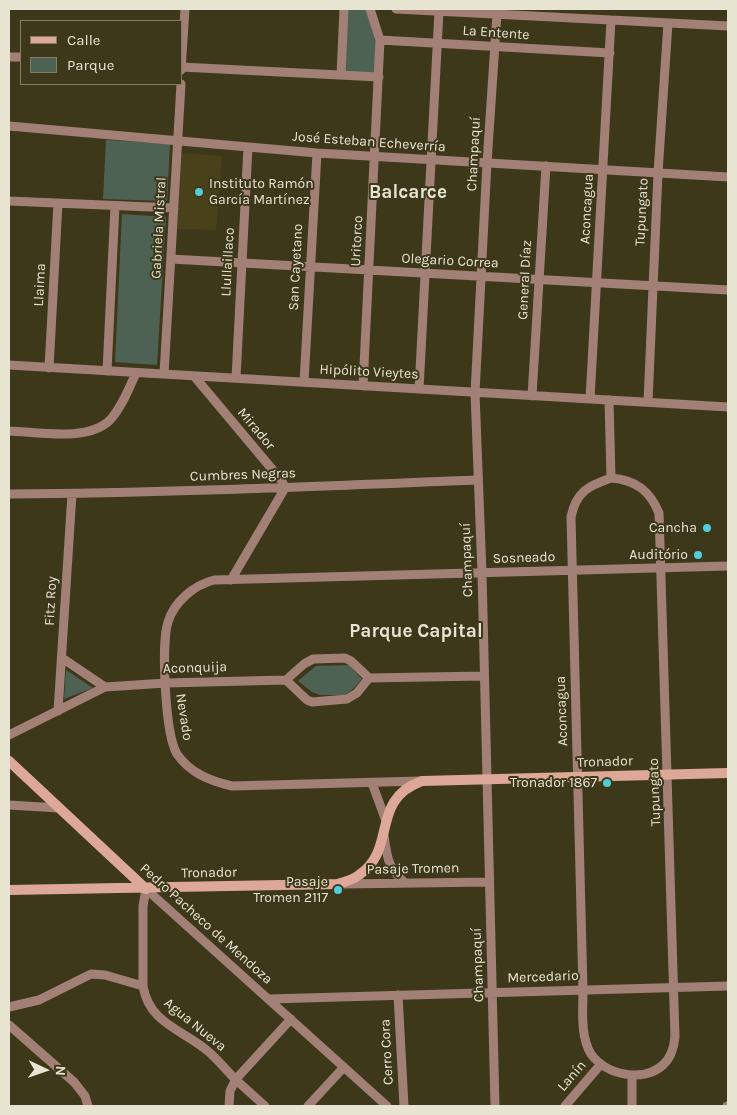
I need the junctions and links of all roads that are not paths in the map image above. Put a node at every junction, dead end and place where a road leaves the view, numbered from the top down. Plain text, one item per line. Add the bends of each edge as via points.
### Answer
1 (185, 9) edge
2 (344, 9) edge
3 (370, 9) edge
4 (396, 9) edge
5 (439, 11) junction
6 (551, 13) edge
7 (497, 14) junction
8 (611, 20) junction
9 (668, 23) junction
10 (728, 26) edge
11 (380, 40) junction
12 (438, 43) junction
13 (494, 47) junction
14 (182, 53) edge
15 (610, 53) junction
16 (182, 68) edge
17 (341, 75) junction
18 (379, 77) junction
19 (180, 85) edge
20 (9, 126) edge
21 (178, 141) junction
22 (248, 147) junction
23 (316, 153) junction
24 (375, 156) junction
25 (431, 159) junction
26 (487, 163) junction
27 (546, 166) junction
28 (603, 170) junction
29 (658, 173) junction
30 (728, 177) edge
31 (9, 201) edge
32 (58, 203) junction
33 (115, 206) junction
34 (174, 208) junction
35 (171, 259) junction
36 (242, 263) junction
37 (310, 266) junction
38 (369, 270) junction
39 (425, 273) junction
40 (480, 276) junction
41 (539, 279) junction
42 (596, 283) junction
43 (652, 285) junction
44 (728, 290) edge
45 (9, 365) edge
46 (49, 368) junction
47 (107, 371) junction
48 (136, 372) junction
49 (164, 374) junction
50 (194, 376) junction
51 (236, 378) junction
52 (304, 382) junction
53 (363, 386) junction
54 (419, 389) junction
55 (475, 393) junction
56 (532, 396) junction
57 (590, 399) junction
58 (609, 400) junction
59 (648, 402) junction
60 (728, 407) edge
61 (9, 431) edge
62 (611, 478) junction
63 (478, 480) junction
64 (285, 488) junction
65 (9, 494) edge
66 (72, 494) junction
67 (728, 566) edge
68 (661, 568) junction
69 (572, 571) junction
70 (482, 573) junction
71 (231, 580) junction
72 (62, 658) junction
73 (484, 676) junction
74 (370, 678) junction
75 (286, 680) junction
76 (166, 683) junction
77 (105, 687) junction
78 (58, 711) junction
79 (9, 735) edge
80 (9, 761) edge
81 (728, 773) edge
82 (668, 774) junction
83 (578, 777) junction
84 (487, 779) junction
85 (422, 781) junction
86 (372, 783) junction
87 (9, 805) edge
88 (59, 808) junction
89 (386, 821) junction
90 (384, 834) junction
91 (489, 882) junction
92 (338, 884) junction
93 (405, 884) junction
94 (146, 889) junction
95 (9, 890) edge
96 (143, 986) junction
97 (728, 986) edge
98 (675, 987) junction
99 (583, 990) junction
100 (493, 993) junction
101 (398, 995) junction
102 (269, 999) junction
103 (9, 1007) edge
104 (290, 1019) junction
105 (9, 1026) edge
106 (601, 1064) junction
107 (344, 1067) junction
108 (632, 1075) junction
109 (236, 1080) junction
110 (88, 1106) edge
111 (229, 1106) edge
112 (265, 1106) edge
113 (308, 1106) edge
114 (387, 1106) edge
115 (404, 1106) edge
116 (495, 1106) edge
117 (565, 1106) edge
118 (632, 1106) edge

1 - 14 street
2 - 17 street
3 - 11 street, Uritorco
4 - 5 street
5 - 7 street
5 - 12 street
6 - 7 street
6 - 8 street
7 - 13 street, Champaquí
8 - 9 street
8 - 15 street, Aconcagua
9 - 10 street
9 - 29 street, Tupungato
11 - 12 street, La Entente
11 - 18 street, Uritorco
12 - 13 street, La Entente
12 - 25 street
13 - 15 street, La Entente
13 - 26 street, Champaquí
15 - 28 street, Aconcagua
16 - 17 street
17 - 18 street
18 - 24 street, Uritorco
19 - 21 street, Gabriela Mistral
20 - 21 street, José Esteban Echeverría
21 - 22 street, José Esteban Echeverría
21 - 34 street, Gabriela Mistral
22 - 23 street, José Esteban Echeverría
22 - 36 street, Llullaillaco
23 - 24 street, José Esteban Echeverría
23 - 37 street, San Cayetano
24 - 25 street, José Esteban Echeverría
24 - 38 street, Uritorco
25 - 26 street, José Esteban Echeverría
25 - 39 street
26 - 27 street, José Esteban Echeverría
26 - 40 street, Champaquí
27 - 28 street, José Esteban Echeverría
27 - 41 street, General Díaz
28 - 29 street, José Esteban Echeverría
28 - 42 street, Aconcagua
29 - 30 street, José Esteban Echeverría
29 - 43 street, Tupungato
31 - 32 street
32 - 33 street
32 - 46 street, Llaima
33 - 34 street
33 - 47 street
34 - 35 street, Gabriela Mistral
35 - 36 street, Olegario Correa
35 - 49 street, Gabriela Mistral
36 - 37 street, Olegario Correa
36 - 51 street, Llullaillaco
37 - 38 street, Olegario Correa
37 - 52 street, San Cayetano
38 - 39 street, Olegario Correa
38 - 53 street, Uritorco
39 - 40 street, Olegario Correa
39 - 54 street
40 - 41 street, Olegario Correa
40 - 55 street, Champaquí
41 - 42 street, Olegario Correa
41 - 56 street, General Díaz
42 - 43 street, Olegario Correa
42 - 57 street, Aconcagua
43 - 44 street, Olegario Correa
43 - 59 street, Tupungato
45 - 46 street, Hipólito Vieytes
46 - 47 street, Hipólito Vieytes
47 - 48 street, Hipólito Vieytes
48 - 49 street, Hipólito Vieytes
48 - 61 street via 118,409 97,429 76,434
49 - 50 street, Hipólito Vieytes
50 - 51 street, Hipólito Vieytes
50 - 64 street, Mirador
51 - 52 street, Hipólito Vieytes
52 - 53 street, Hipólito Vieytes
53 - 54 street, Hipólito Vieytes
54 - 55 street, Hipólito Vieytes
55 - 56 street, Hipólito Vieytes
55 - 63 street, Champaquí
56 - 57 street, Hipólito Vieytes
57 - 58 street, Hipólito Vieytes
58 - 59 street, Hipólito Vieytes
58 - 62 street
59 - 60 street, Hipólito Vieytes
62 - 68 street, Tupungato via 640,487 655,504 659,513
62 - 69 street, Aconcagua via 588,488 576,500 572,518
63 - 64 street, Cumbres Negras
63 - 70 street, Champaquí
64 - 66 street, Cumbres Negras
64 - 71 street
65 - 66 street, Cumbres Negras
66 - 72 street, Fitz Roy
67 - 68 street, Sosneado
68 - 69 street, Sosneado
68 - 82 street, Tupungato
69 - 70 street, Sosneado
69 - 83 street, Aconcagua
70 - 71 street, Sosneado
70 - 73 street, Champaquí
71 - 76 street, Nevado via 214,580 199,585 175,608 165,634
72 - 77 street
72 - 78 street, Fitz Roy
73 - 74 street
73 - 84 street, Champaquí
74 - 75 street via 344,658 309,660
74 - 75 street via 347,699 312,702
75 - 76 street, Aconquija
76 - 77 street, Aconquija
76 - 86 street, Nevado via 172,745 178,755 203,777 232,786
77 - 78 street, Aconquija
78 - 79 street, Aconquija
80 - 88 main road, Pedro Pacheco de Mendoza
81 - 82 main road, Tronador
82 - 83 main road, Tronador
82 - 98 street, Tupungato
83 - 84 main road, Tronador
83 - 99 street, Aconcagua
84 - 85 main road, Tronador
84 - 91 street, Champaquí
85 - 86 street, Tronador
85 - 89 main road, Tronador via 395,799
86 - 89 street, Tronador
87 - 88 street
88 - 94 main road, Pedro Pacheco de Mendoza
89 - 90 main road, Tronador
90 - 92 main road, Tronador via 375,858 367,868
90 - 93 street, Tronador via 387,858
91 - 93 street, Pasaje Tromen
91 - 100 street, Champaquí
92 - 93 street, Pasaje Tromen
92 - 94 main road, Tronador
94 - 95 main road, Tronador
94 - 96 street, Agua Nueva
94 - 102 street, Pedro Pacheco de Mendoza
96 - 103 street via 90,974 39,1000
96 - 109 street, Agua Nueva via 145,998 156,1014 208,1051
97 - 98 street, Mercedario
98 - 99 street, Mercedario
98 - 108 street, Tupungato via 673,1048 664,1065
99 - 100 street, Mercedario
99 - 106 street, Aconcagua via 587,1046
100 - 101 street, Mercedario
100 - 116 street, Champaquí
101 - 102 street, Mercedario
101 - 115 street, Cerro Cora
102 - 104 street, Pedro Pacheco de Mendoza
104 - 107 street, Pedro Pacheco de Mendoza
104 - 109 street
105 - 110 street via 74,1082
106 - 108 street via 616,1072
106 - 117 street, Lanín
107 - 113 street
107 - 114 street, Pedro Pacheco de Mendoza
108 - 118 street
109 - 111 street via 230,1091
109 - 112 street, Agua Nueva

